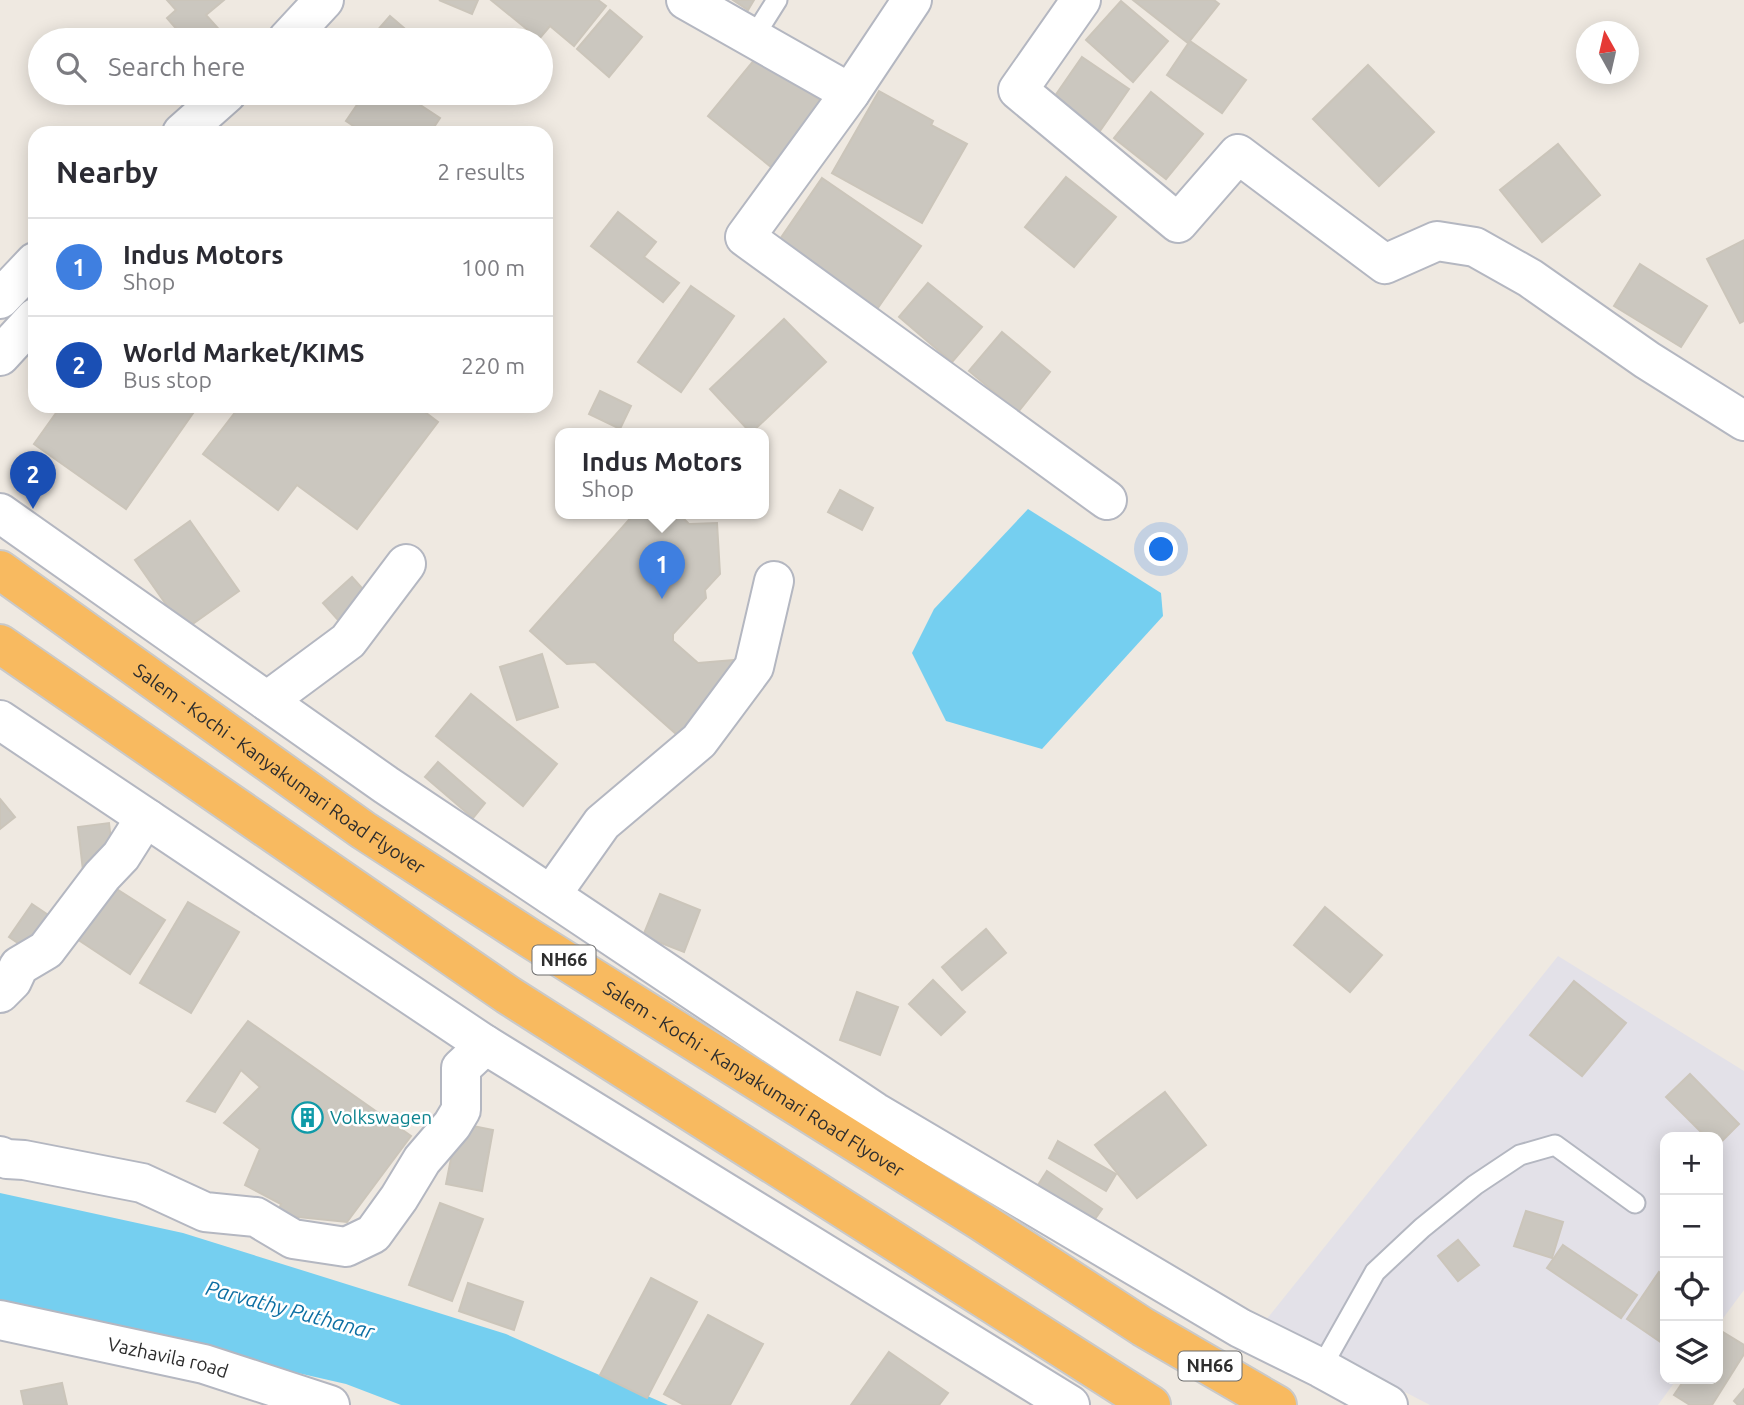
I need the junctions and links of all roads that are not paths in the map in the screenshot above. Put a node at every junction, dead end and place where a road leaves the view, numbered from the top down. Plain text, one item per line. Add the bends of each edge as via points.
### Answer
1 (686, 0) edge
2 (777, 0) edge
3 (912, 0) edge
4 (1081, 0) edge
5 (320, 1) edge
6 (297, 28) edge
7 (753, 38) junction
8 (850, 93) junction
9 (214, 105) edge
10 (190, 126) edge
11 (28, 269) edge
12 (0, 299) edge
13 (28, 326) edge
14 (0, 356) edge
15 (1744, 421) edge
16 (1107, 500) dead end
17 (0, 513) edge
18 (406, 564) dead end
19 (0, 570) edge
20 (774, 581) dead end
21 (0, 644) edge
22 (267, 701) junction
23 (0, 720) edge
24 (148, 818) junction
25 (551, 895) junction
26 (0, 993) edge
27 (484, 1044) junction
28 (0, 1156) edge
29 (1635, 1203) dead end
30 (0, 1320) edge
31 (1321, 1368) junction
32 (330, 1405) edge
33 (1070, 1405) edge
34 (1151, 1405) edge
35 (1277, 1405) edge
36 (1388, 1405) edge

1 - 7 street
2 - 7 lane
3 - 8 street
4 - 15 street via 1018,90 1178,223 1238,154 1385,264 1437,241 1475,247 1530,278
5 - 6 street
7 - 8 street
8 - 16 street via 745,237
9 - 10 street
11 - 12 street
13 - 14 street
17 - 22 street
18 - 22 street via 348,641
19 - 35 highway, Salem - Kochi - Kanyakumari Road Flyover / NH66 via 374,837 1143,1327
20 - 25 street via 754,667 699,741 602,824
21 - 34 highway via 508,995
22 - 25 street
23 - 24 street
24 - 26 street via 46,950 19,966
24 - 27 street
25 - 31 street via 874,1112 1240,1328
27 - 28 street via 461,1068 461,1110 452,1125 422,1160 373,1234 346,1247 293,1239 256,1217 205,1212 142,1183
27 - 33 street
29 - 31 lane via 1555,1145 1520,1155 1464,1193 1375,1272
30 - 32 street, Vazhavila road via 204,1364
31 - 36 street

